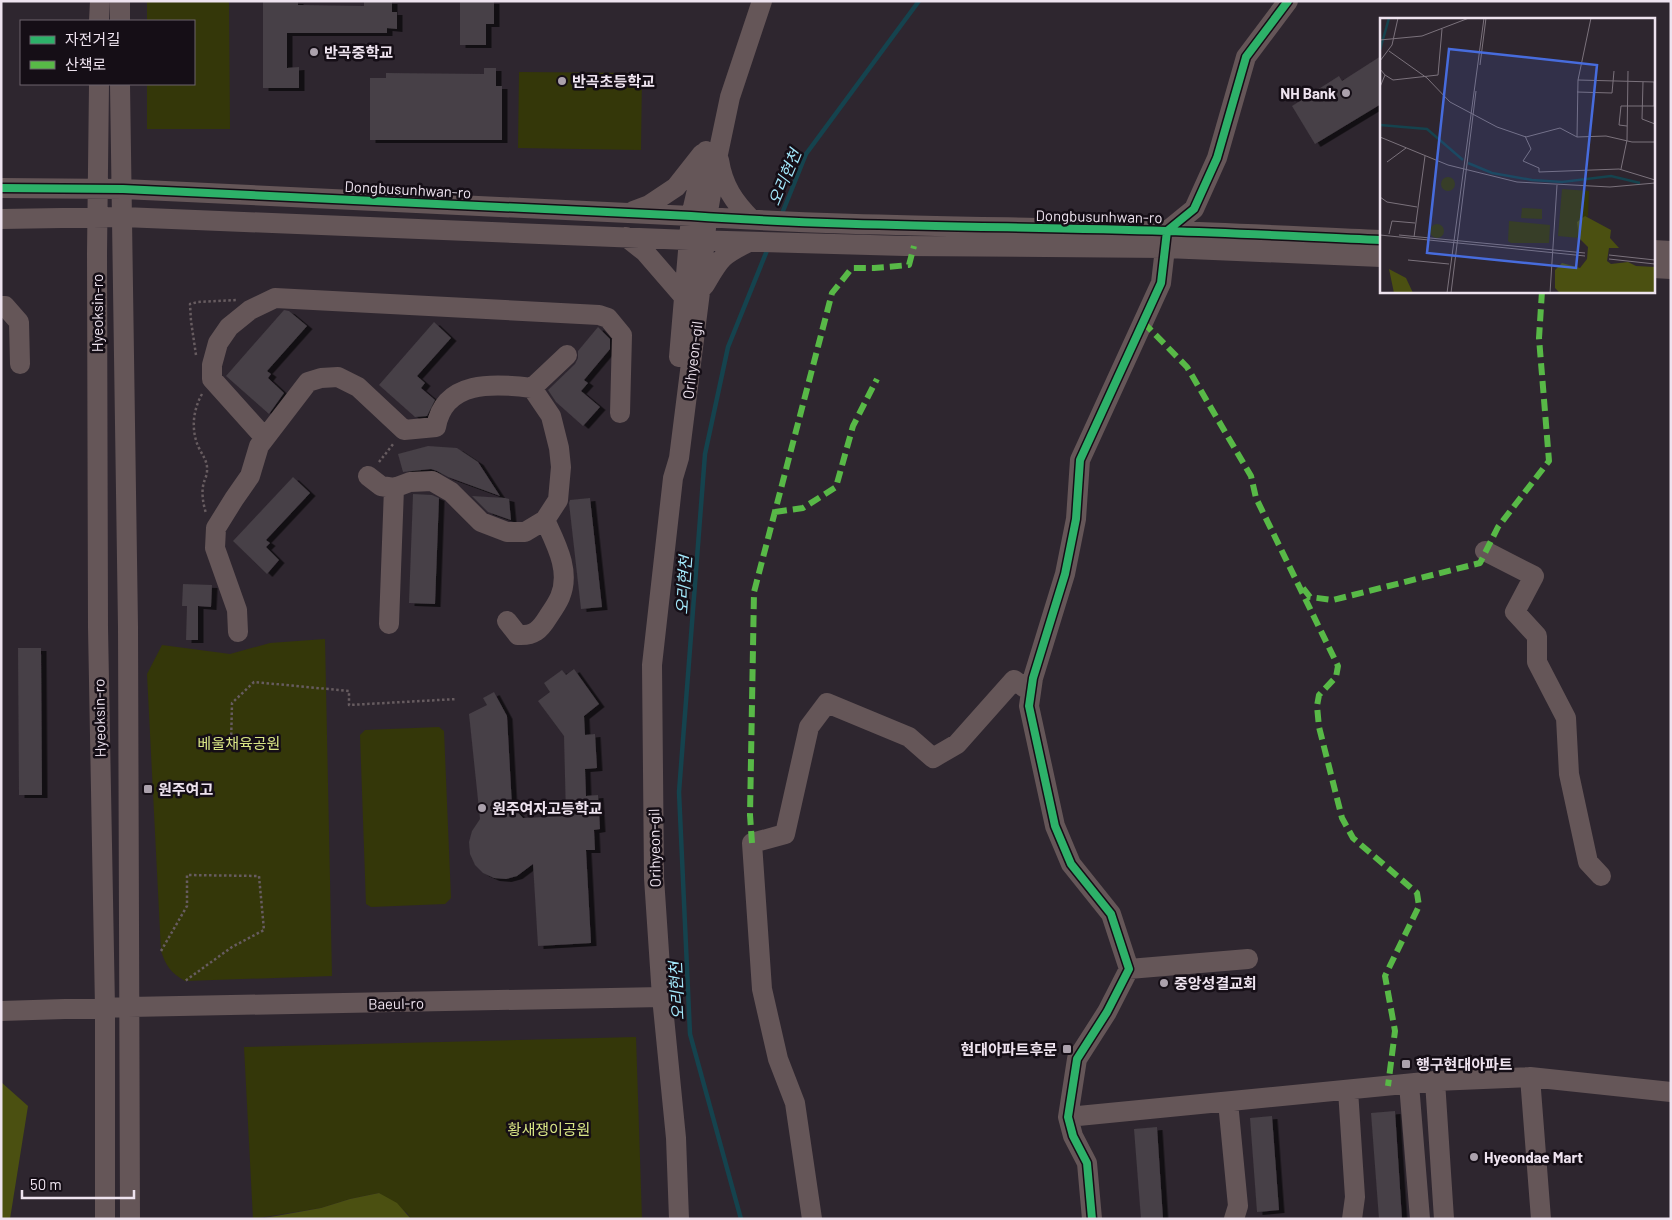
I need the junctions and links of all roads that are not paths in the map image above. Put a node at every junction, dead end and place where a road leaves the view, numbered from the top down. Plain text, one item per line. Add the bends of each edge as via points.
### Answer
1 (100, 1) edge
2 (120, 1) edge
3 (749, 1) edge
4 (762, 1) edge
5 (1288, 1) edge
6 (99, 20) edge
7 (120, 20) edge
8 (99, 85) edge
9 (120, 85) edge
10 (712, 151) junction
11 (1, 188) edge
12 (98, 188) junction
13 (122, 189) junction
14 (628, 213) junction
15 (699, 216) junction
16 (98, 217) junction
17 (123, 217) junction
18 (1, 219) edge
19 (752, 220) junction
20 (626, 237) junction
21 (1167, 240) junction
22 (1380, 240) edge
23 (697, 241) junction
24 (751, 242) junction
25 (1654, 250) edge
26 (1671, 251) edge
27 (1380, 257) edge
28 (1654, 268) edge
29 (1671, 269) edge
30 (692, 295) junction
31 (1, 306) edge
32 (567, 355) dead end
33 (20, 364) dead end
34 (532, 388) junction
35 (620, 413) dead end
36 (265, 438) junction
37 (368, 476) road end
38 (394, 488) junction
39 (545, 520) junction
40 (1485, 552) dead end
41 (506, 621) dead end
42 (389, 624) dead end
43 (98, 627) junction
44 (128, 627) junction
45 (238, 632) dead end
46 (1031, 692) junction
47 (1601, 876) dead end
48 (1248, 959) dead end
49 (1129, 969) junction
50 (662, 997) junction
51 (129, 1007) junction
52 (105, 1008) junction
53 (1, 1011) edge
54 (1530, 1077) junction
55 (1435, 1081) junction
56 (1409, 1084) junction
57 (1348, 1090) junction
58 (1671, 1092) edge
59 (1228, 1102) junction
60 (1068, 1117) junction
61 (105, 1219) edge
62 (130, 1219) edge
63 (679, 1219) edge
64 (812, 1219) edge
65 (1092, 1219) edge
66 (1234, 1219) edge
67 (1352, 1219) edge
68 (1420, 1219) edge
69 (1444, 1219) edge
70 (1541, 1219) edge

1 - 6 street
2 - 7 street
3 - 10 street via 721,89
4 - 10 street
5 - 21 street via 1246,57 1217,158 1194,209
8 - 12 street, Hyeoksin-ro
9 - 13 street, Hyeoksin-ro
10 - 14 street via 676,187 649,205
10 - 15 street
10 - 19 street via 738,206
11 - 12 street
12 - 13 street, Dongbusunhwan-ro
12 - 16 street, Hyeoksin-ro
13 - 14 street, Dongbusunhwan-ro
13 - 17 street, Hyeoksin-ro
14 - 15 street, Dongbusunhwan-ro
15 - 19 street, Dongbusunhwan-ro
15 - 23 street, Orihyeon-gil
16 - 17 street
16 - 18 street
16 - 43 street, Hyeoksin-ro
17 - 20 street
17 - 44 street, Hyeoksin-ro
19 - 21 street, Dongbusunhwan-ro
20 - 23 street
20 - 30 street
21 - 22 street, Dongbusunhwan-ro
21 - 24 street, Dongbusunhwan-ro via 905,246
21 - 27 street, Dongbusunhwan-ro
21 - 46 street via 1161,283 1080,460 1076,519 1065,574
23 - 24 street
23 - 30 street, Orihyeon-gil
24 - 30 street via 730,251
25 - 26 street
28 - 29 street
30 - 50 street, Orihyeon-gil via 670,460 673,478 652,665 654,878
31 - 33 street via 5,306 19,322
32 - 34 street
34 - 36 street via 493,386 464,390 450,397 438,415 436,427 404,430 358,387 338,377 322,378 308,382
34 - 39 street via 551,416 561,467 558,500
35 - 36 street via 622,335 608,318 599,315 274,298 250,310 229,327 218,343 212,365 212,379
36 - 45 street via 259,446 250,476 216,528 215,548 237,610
37 - 38 street via 381,486
38 - 39 street via 410,482 432,481 451,492 481,522 507,532 525,532
38 - 42 street
39 - 41 street via 561,555 564,578 560,597 542,627 529,635 518,635
40 - 47 street via 1534,576 1515,612 1537,636 1537,662 1566,718 1570,782 1588,862
43 - 44 street
43 - 52 street, Hyeoksin-ro
44 - 51 street, Hyeoksin-ro
46 - 49 street via 1029,706 1055,826 1071,864 1111,914
46 - 64 street via 1014,680 957,744 933,758 909,737 827,703 809,727 784,834 752,843 762,989 778,1059 795,1103
48 - 49 street
49 - 60 street via 1077,1059
50 - 51 street, Baeul-ro
50 - 63 street, Orihyeon-gil via 676,1138
51 - 52 street, Baeul-ro
51 - 62 street, Hyeoksin-ro
52 - 53 street
52 - 61 street, Hyeoksin-ro
54 - 55 street
54 - 58 street
54 - 70 street
55 - 56 street
55 - 69 street
56 - 57 street
56 - 68 street
57 - 59 street
57 - 67 street via 1354,1197
59 - 60 street
59 - 66 street via 1238,1206
60 - 65 street via 1087,1163

